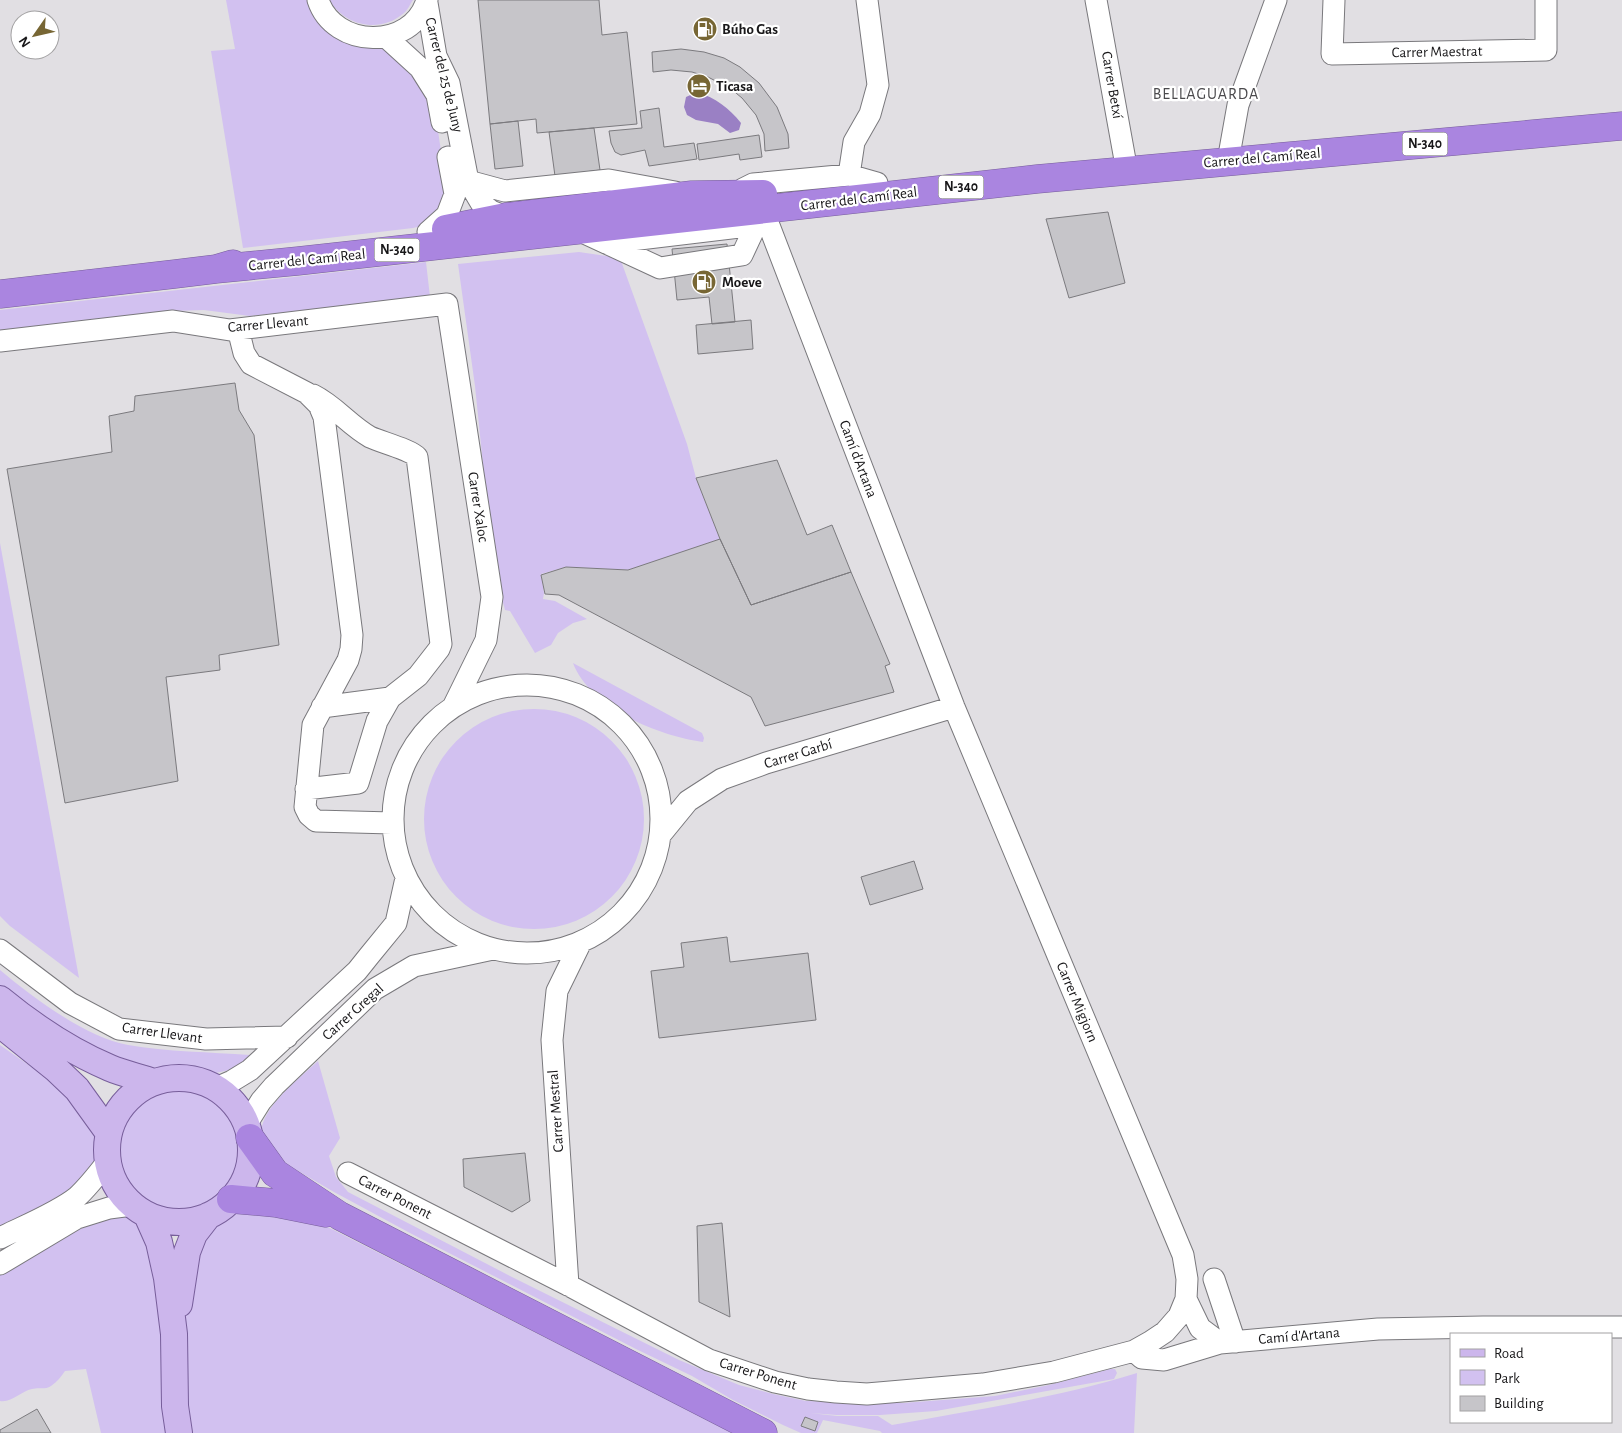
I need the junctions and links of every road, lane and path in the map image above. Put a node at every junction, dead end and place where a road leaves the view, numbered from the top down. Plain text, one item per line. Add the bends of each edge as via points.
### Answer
1 (318, 0) edge
2 (867, 0) edge
3 (1096, 0) edge
4 (1276, 0) edge
5 (1334, 0) edge
6 (1546, 0) edge
7 (427, 2) edge
8 (386, 37) junction
9 (1622, 126) edge
10 (1228, 161) junction
11 (1127, 171) junction
12 (849, 175) junction
13 (1037, 179) junction
14 (468, 181) junction
15 (877, 183) junction
16 (692, 195) junction
17 (732, 195) junction
18 (506, 217) junction
19 (759, 218) junction
20 (578, 230) junction
21 (428, 232) junction
22 (606, 243) junction
23 (216, 269) junction
24 (0, 294) edge
25 (447, 304) joint
26 (238, 329) junction
27 (0, 341) edge
28 (302, 390) junction
29 (390, 698) junction
30 (454, 704) junction
31 (322, 707) junction
32 (954, 707) junction
33 (306, 789) junction
34 (392, 823) junction
35 (661, 834) junction
36 (406, 878) junction
37 (581, 942) junction
38 (493, 949) junction
39 (0, 950) edge
40 (0, 999) edge
41 (0, 1024) edge
42 (287, 1038) junction
43 (154, 1082) junction
44 (216, 1088) junction
45 (108, 1132) junction
46 (248, 1132) junction
47 (108, 1161) junction
48 (348, 1173) dead end
49 (231, 1199) junction
50 (139, 1210) junction
51 (208, 1216) junction
52 (340, 1216) junction
53 (0, 1238) edge
54 (0, 1264) edge
55 (1214, 1279) dead end
56 (568, 1285) junction
57 (1186, 1299) junction
58 (1622, 1327) edge
59 (174, 1334) junction
60 (1228, 1342) junction
61 (1134, 1351) junction
62 (179, 1433) edge
63 (763, 1433) edge

1 - 8 street via 332,22 348,33 367,38
2 - 12 street via 878,85 870,114 854,142
3 - 11 street, Carrer Betxí
4 - 10 street via 1238,105
5 - 6 street, Carrer Maestrat via 1332,54 1546,50
7 - 8 street via 417,19
7 - 14 street, Carrer del 25 de Juny via 436,56 449,83
8 - 21 street, Carrer del 25 de Juny via 420,68 437,95 455,194 447,215
9 - 10 highway, Carrer del Camí Real / N-340
10 - 11 highway, Carrer del Camí Real / N-340
11 - 13 highway, Carrer del Camí Real / N-340
12 - 15 street
12 - 17 street via 753,184
13 - 15 highway via 1011,173 992,173
13 - 19 highway, Carrer del Camí Real / N-340
14 - 16 street via 505,191 609,180
14 - 18 street, Carrer del 25 de Juny via 481,203
15 - 17 highway
16 - 17 highway
16 - 18 highway
18 - 21 highway
19 - 20 highway, Carrer del Camí Real / N-340
19 - 22 street
19 - 22 street via 742,255 660,268
19 - 32 street, Camí d'Artana
20 - 22 street
20 - 23 highway, Carrer del Camí Real / N-340
21 - 23 highway via 298,247
23 - 24 highway, N-340
25 - 26 street, Carrer Llevant
25 - 30 street, Carrer Xaloc via 492,597 486,640
26 - 27 street, Carrer Llevant via 173,321
26 - 28 street via 251,364
28 - 29 street via 332,405 371,437 417,457 441,644 418,676
28 - 31 street via 315,400 324,417 352,635 348,660
29 - 31 street
29 - 33 street via 378,721 358,783
30 - 34 street via 420,736 398,777
30 - 35 street via 494,688 537,684 579,694 594,703 615,717 643,750 659,791
31 - 33 street via 314,725
32 - 35 street, Carrer Garbí via 722,779 688,801
32 - 57 street, Carrer Migjorn via 1183,1255
33 - 34 street via 305,807 316,821
34 - 36 street via 396,851
35 - 37 street via 652,868 635,899 611,924
36 - 38 street via 428,910 458,934
36 - 42 street, Carrer Gregal via 396,923 357,971
37 - 38 street via 537,953
37 - 56 street, Carrer Mestral via 558,991 552,1040
38 - 46 street, Carrer Gregal via 414,966 375,989 274,1086 261,1101
39 - 42 street, Carrer Llevant via 70,1003 120,1030 206,1039
40 - 43 main road via 76,1052 112,1069
41 - 45 main road via 77,1089
42 - 44 street, Carrer Gregal via 250,1070
43 - 44 main road via 190,1079
43 - 45 main road via 134,1093 119,1109
44 - 46 main road via 234,1104
45 - 47 main road
46 - 49 main road via 250,1160 244,1181
46 - 52 highway via 275,1174
47 - 50 main road via 116,1186
47 - 53 street via 76,1198
48 - 56 street, Carrer Ponent
49 - 51 main road
49 - 52 highway via 276,1203
50 - 51 main road via 168,1221 189,1221
50 - 54 street via 109,1208 77,1218
50 - 59 main road via 159,1242 164,1259
51 - 59 main road via 194,1234 187,1252
52 - 63 highway
55 - 60 street
56 - 61 street, Carrer Ponent via 709,1360 775,1382 808,1389 867,1394 983,1384 1054,1372
57 - 60 street via 1200,1328
57 - 61 street, Carrer Ponent via 1179,1316 1165,1332
58 - 60 street, Camí d'Artana via 1378,1329
59 - 62 main road via 175,1406
60 - 61 street, Camí d'Artana via 1164,1360 1142,1358

